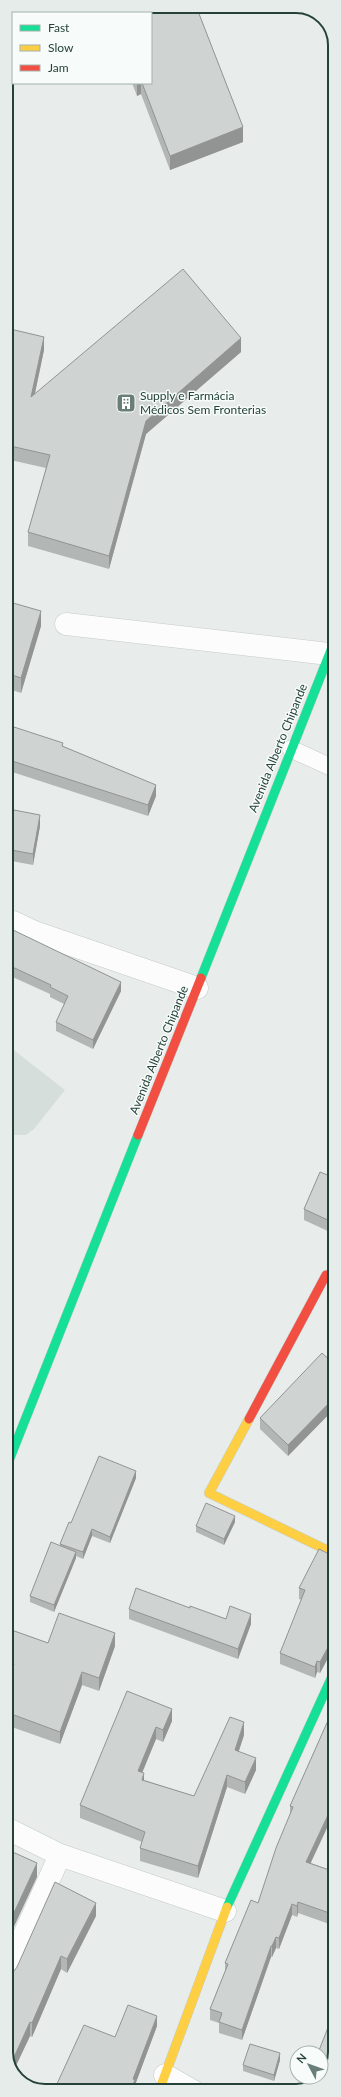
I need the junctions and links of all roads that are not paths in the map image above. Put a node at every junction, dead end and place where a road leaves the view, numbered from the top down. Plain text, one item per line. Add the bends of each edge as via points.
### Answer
1 (66, 624) dead end
2 (328, 647) edge
3 (328, 657) edge
4 (290, 749) junction
5 (328, 766) edge
6 (13, 922) edge
7 (197, 988) junction
8 (328, 1276) edge
9 (13, 1450) edge
10 (328, 1551) edge
11 (328, 1697) edge
12 (13, 1831) edge
13 (60, 1854) junction
14 (225, 1911) junction
15 (13, 1959) edge
16 (162, 2083) edge

1 - 2 street
3 - 4 main road, Avenida Alberto Chipande
4 - 5 lane
4 - 7 main road, Avenida Alberto Chipande
6 - 7 street via 34,932
7 - 9 main road, Avenida Alberto Chipande
8 - 10 main road via 326,1275 209,1493
11 - 14 main road
12 - 13 street
13 - 14 street
13 - 15 street
14 - 16 main road

